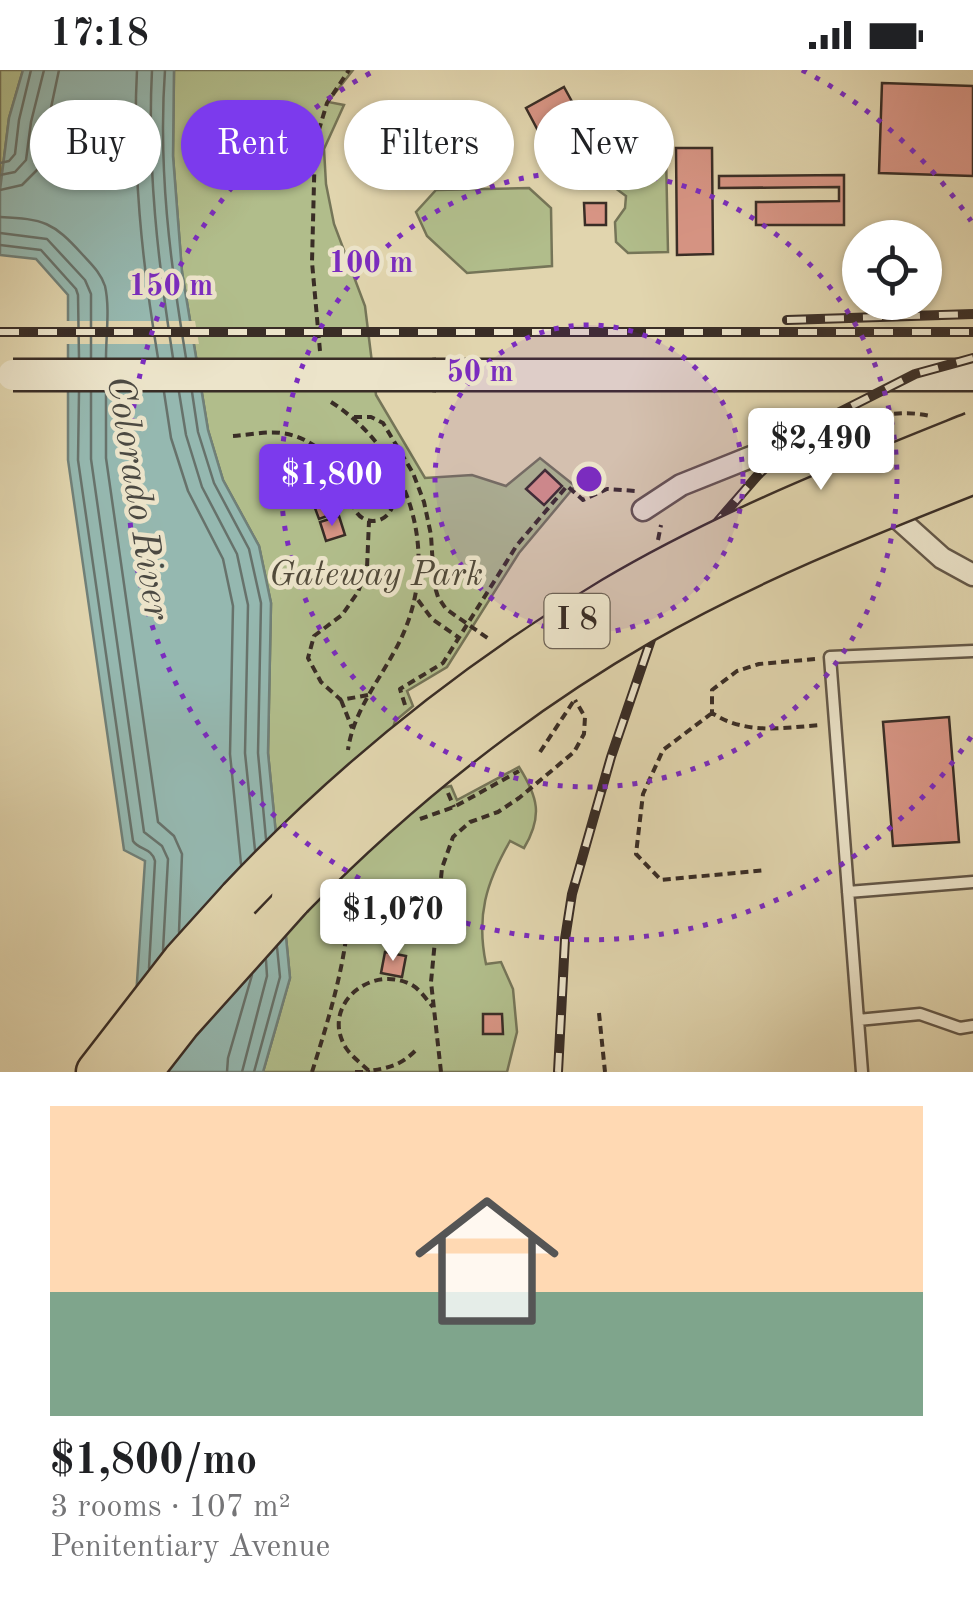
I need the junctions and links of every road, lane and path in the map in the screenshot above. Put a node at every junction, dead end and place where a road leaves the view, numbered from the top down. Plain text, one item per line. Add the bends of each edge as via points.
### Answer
1 (349, 70) edge
2 (321, 359) dead end
3 (6, 375) edge
4 (973, 375) edge
5 (324, 397) dead end
6 (354, 416) junction
7 (955, 426) edge
8 (233, 436) dead end
9 (744, 439) dead end
10 (973, 472) edge
11 (356, 489) junction
12 (407, 493) junction
13 (393, 497) junction
14 (640, 501) joint
15 (369, 521) junction
16 (973, 574) edge
17 (416, 598) junction
18 (466, 624) junction
19 (458, 636) junction
20 (489, 640) dead end
21 (973, 651) edge
22 (830, 657) junction
23 (368, 695) junction
24 (342, 700) junction
25 (575, 700) dead end
26 (397, 712) dead end
27 (712, 713) junction
28 (835, 724) junction
29 (353, 732) junction
30 (348, 756) dead end
31 (519, 772) dead end
32 (448, 792) dead end
33 (454, 807) junction
34 (413, 822) dead end
35 (766, 870) dead end
36 (349, 874) dead end
37 (355, 880) dead end
38 (973, 882) edge
39 (350, 891) junction
40 (848, 892) junction
41 (433, 1007) junction
42 (330, 1010) junction
43 (599, 1013) dead end
44 (342, 1014) junction
45 (858, 1020) junction
46 (973, 1026) edge
47 (416, 1051) dead end
48 (97, 1072) edge
49 (142, 1072) edge
50 (312, 1072) edge
51 (355, 1072) edge
52 (371, 1072) edge
53 (442, 1072) edge
54 (605, 1072) edge
55 (862, 1072) edge

1 - 2 path via 328,103 315,143 312,262
3 - 4 street, bridge
5 - 6 path
6 - 12 path
6 - 18 path via 383,423 413,473 431,535 438,597
7 - 9 path via 914,412 888,413
7 - 48 highway, I 8, bridge via 614,598 406,743 270,867 184,960
8 - 11 path via 282,433 317,446
10 - 49 highway, I 8, bridge via 807,539 639,625 565,672 355,834 260,929
11 - 13 path via 374,480
11 - 15 path via 354,508
12 - 13 path
12 - 17 path via 420,555
13 - 15 path via 388,516
14 - 16 street via 751,457 811,459 854,482 942,558
14 - 18 path via 608,489 583,500 567,486
15 - 24 path via 367,568 358,592 342,616 314,636 308,658 320,682
17 - 19 path
17 - 23 path via 404,634
18 - 19 path
18 - 20 path
19 - 26 path via 443,663 400,689 406,706
21 - 22 lane
22 - 27 path via 737,671 712,690
22 - 28 lane
23 - 24 path
23 - 29 path
24 - 29 path
25 - 41 path via 585,717 574,752 520,798 470,822 453,838 437,907
27 - 28 path via 729,724 761,729
27 - 35 path via 663,750 643,794 636,854 661,880
28 - 40 lane
29 - 30 path
31 - 33 path
32 - 33 path
33 - 34 path
36 - 39 path
37 - 39 path
38 - 40 lane
39 - 42 path
40 - 45 lane
41 - 44 path via 410,984 377,981 350,992
41 - 53 path
42 - 44 path
42 - 50 path
43 - 54 path
44 - 52 path via 347,1050
45 - 46 lane via 920,1014
45 - 55 lane
47 - 52 path
51 - 52 path

